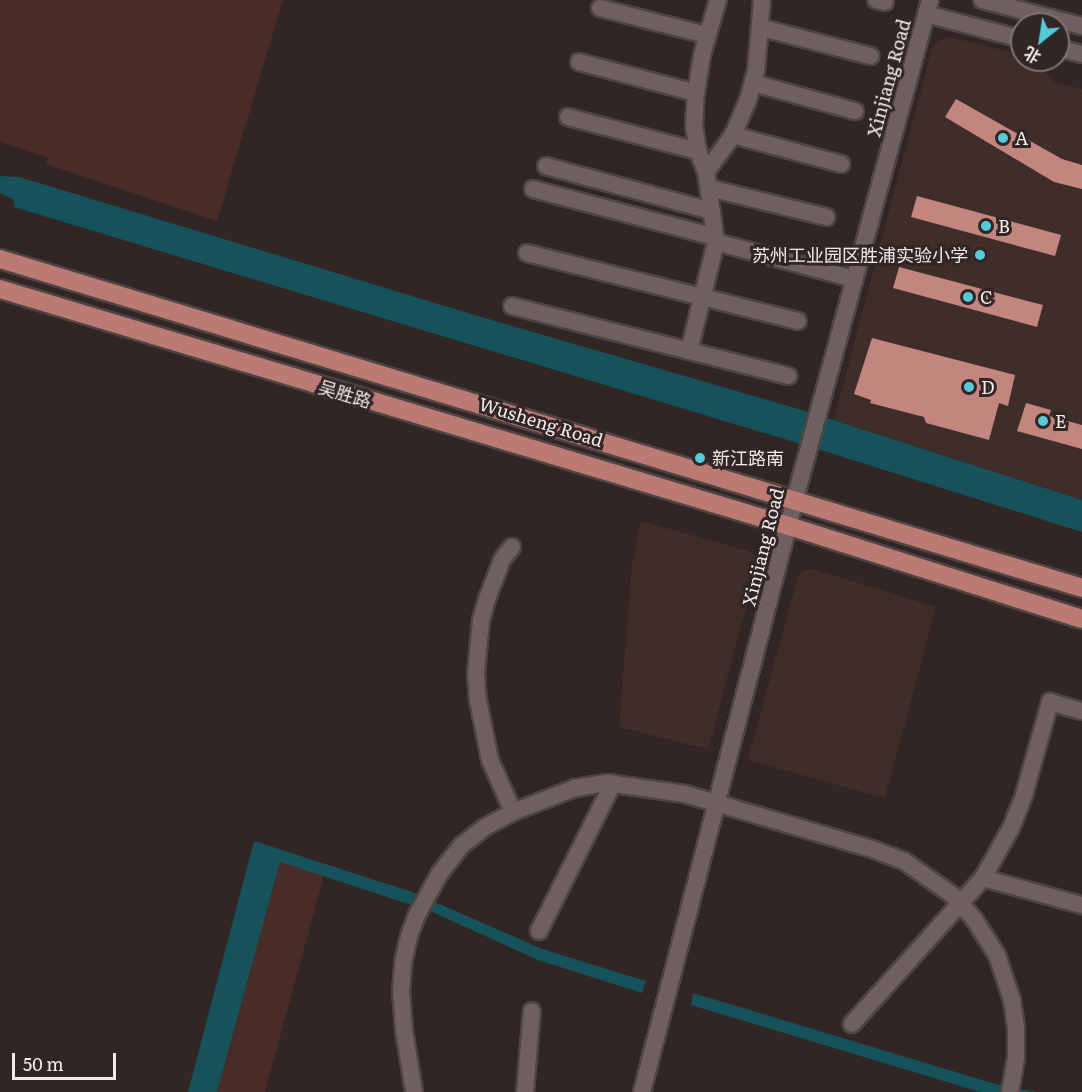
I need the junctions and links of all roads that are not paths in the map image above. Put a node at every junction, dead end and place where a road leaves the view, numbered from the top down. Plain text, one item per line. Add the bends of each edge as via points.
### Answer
1 (718, 0) edge
2 (762, 0) edge
3 (982, 0) edge
4 (928, 7) edge
5 (600, 8) dead end
6 (1082, 26) edge
7 (762, 28) junction
8 (706, 35) junction
9 (1010, 35) edge
10 (870, 56) dead end
11 (579, 62) dead end
12 (753, 83) junction
13 (696, 93) junction
14 (855, 111) dead end
15 (568, 117) dead end
16 (734, 135) junction
17 (698, 151) junction
18 (842, 164) dead end
19 (546, 166) dead end
20 (708, 180) junction
21 (533, 189) dead end
22 (712, 211) junction
23 (826, 217) dead end
24 (716, 240) junction
25 (527, 253) dead end
26 (0, 259) edge
27 (854, 279) junction
28 (0, 290) edge
29 (702, 297) junction
30 (512, 306) dead end
31 (798, 321) dead end
32 (689, 351) junction
33 (788, 376) dead end
34 (753, 486) junction
35 (795, 499) junction
36 (843, 513) junction
37 (746, 514) junction
38 (789, 526) junction
39 (835, 541) junction
40 (512, 547) dead end
41 (1082, 588) edge
42 (1082, 619) edge
43 (1082, 711) edge
44 (613, 783) junction
45 (717, 803) junction
46 (513, 812) junction
47 (983, 878) junction
48 (961, 905) junction
49 (1082, 905) edge
50 (539, 931) dead end
51 (532, 1011) dead end
52 (852, 1024) dead end
53 (1011, 1086) edge
54 (413, 1092) edge
55 (525, 1092) edge
56 (642, 1092) edge

1 - 8 street
2 - 7 street
3 - 6 street
4 - 9 street
4 - 27 street, Xinjiang Road
5 - 8 street
7 - 10 street
7 - 12 street
8 - 13 street
11 - 13 street
12 - 14 street
12 - 16 street
13 - 17 street via 694,126
15 - 17 street
16 - 18 street
16 - 20 street
17 - 20 street
19 - 22 street
20 - 22 street
20 - 23 street
21 - 24 street
22 - 24 street
24 - 27 street
24 - 29 street
25 - 29 street
26 - 34 main road, Wusheng Road
27 - 35 street, Xinjiang Road
28 - 37 main road, Wusheng Road
29 - 31 street
29 - 32 street
30 - 32 street
32 - 33 street
34 - 35 main road, Wusheng Road
34 - 37 main road
35 - 36 main road, Wusheng Road
35 - 38 street, Xinjiang Road
36 - 39 main road
36 - 41 main road, Wusheng Road
37 - 38 main road, Wusheng Road
38 - 39 main road, Wusheng Road
38 - 45 street, Xinjiang Road
39 - 42 main road, Wusheng Road
40 - 46 street via 502,561 481,620 476,674 490,760
43 - 47 street via 1050,702 1024,795
44 - 45 street
44 - 46 street via 575,788
44 - 50 street
45 - 48 street via 904,861
45 - 56 street, Xinjiang Road
46 - 54 street via 462,845 418,913 406,947 401,990
47 - 48 street
47 - 49 street
48 - 52 street
48 - 53 street via 997,955 1012,1000 1016,1028
51 - 55 street

